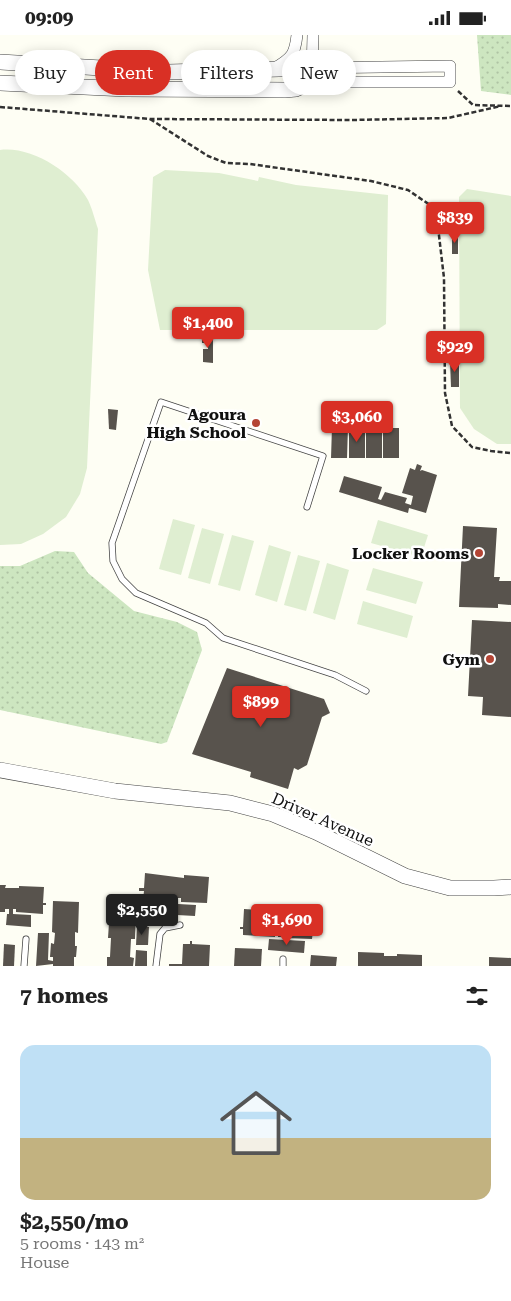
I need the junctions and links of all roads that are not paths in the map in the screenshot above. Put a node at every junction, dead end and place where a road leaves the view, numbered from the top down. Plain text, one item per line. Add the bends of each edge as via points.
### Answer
1 (296, 35) edge
2 (312, 35) edge
3 (312, 50) edge
4 (0, 62) edge
5 (276, 67) junction
6 (282, 67) edge
7 (356, 67) edge
8 (356, 82) edge
9 (0, 83) edge
10 (282, 90) edge
11 (307, 507) dead end
12 (366, 691) dead end
13 (0, 769) edge
14 (511, 887) edge
15 (180, 925) dead end
16 (26, 939) dead end
17 (24, 966) edge
18 (156, 966) edge

1 - 5 street via 292,55
2 - 3 street
4 - 5 street via 169,72
5 - 6 street
7 - 8 street via 450,66 450,82
9 - 10 street via 126,89
11 - 12 lane via 323,456 161,402 112,543 113,561 122,579 136,593 206,623 223,638 335,675
13 - 14 street, Driver Avenue via 114,791 230,803 273,813 405,876 450,888
15 - 18 lane via 165,929 160,934
16 - 17 lane

